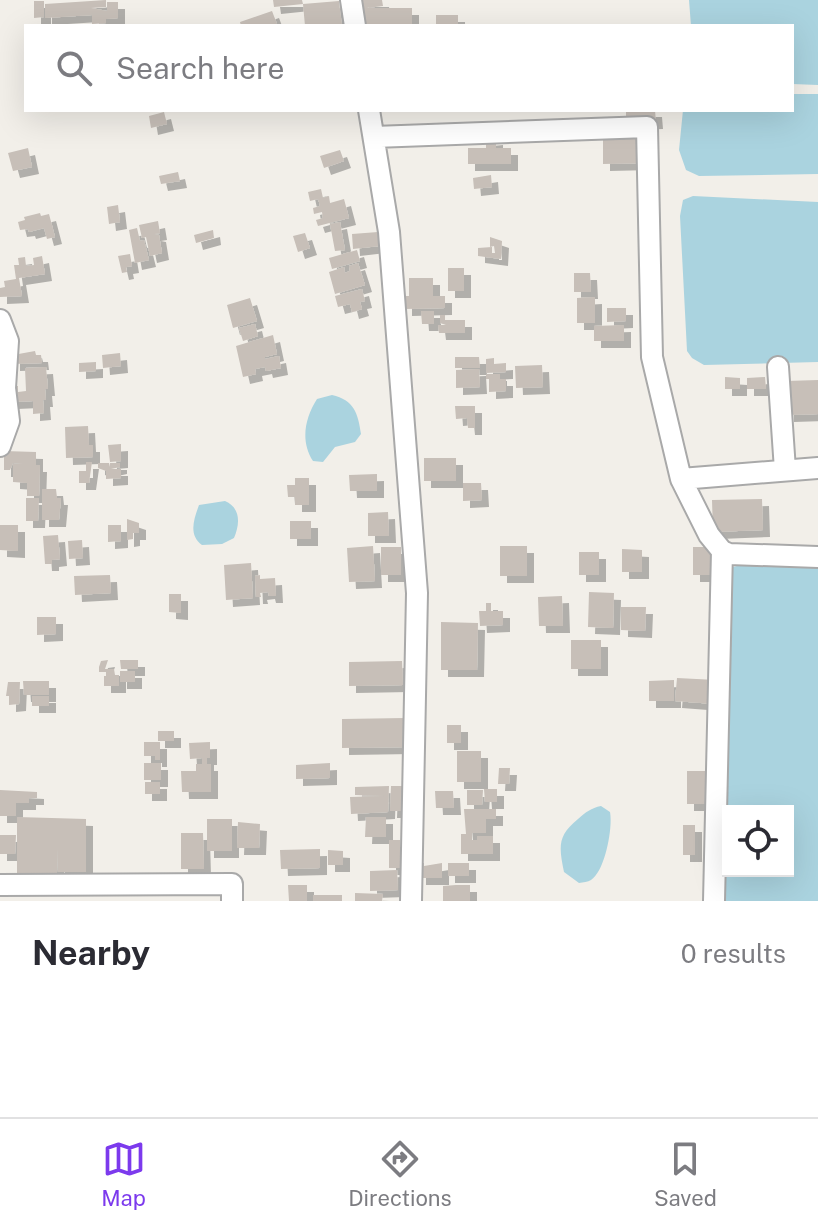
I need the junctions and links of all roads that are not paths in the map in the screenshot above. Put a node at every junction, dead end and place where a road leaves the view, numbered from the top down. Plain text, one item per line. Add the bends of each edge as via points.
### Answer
1 (351, 0) edge
2 (355, 24) edge
3 (369, 112) edge
4 (374, 137) junction
5 (0, 320) edge
6 (778, 367) dead end
7 (0, 446) edge
8 (818, 468) edge
9 (785, 470) junction
10 (681, 479) junction
11 (722, 551) junction
12 (818, 557) edge
13 (0, 885) edge
14 (232, 901) edge
15 (411, 901) edge
16 (714, 901) edge

1 - 2 street
3 - 4 street
4 - 10 street via 647,127 652,357
4 - 15 street via 389,232 417,593
5 - 7 street via 8,341 9,421
6 - 9 street
8 - 9 street
9 - 10 street
10 - 11 street
11 - 12 street
11 - 16 street
13 - 14 street via 232,884

